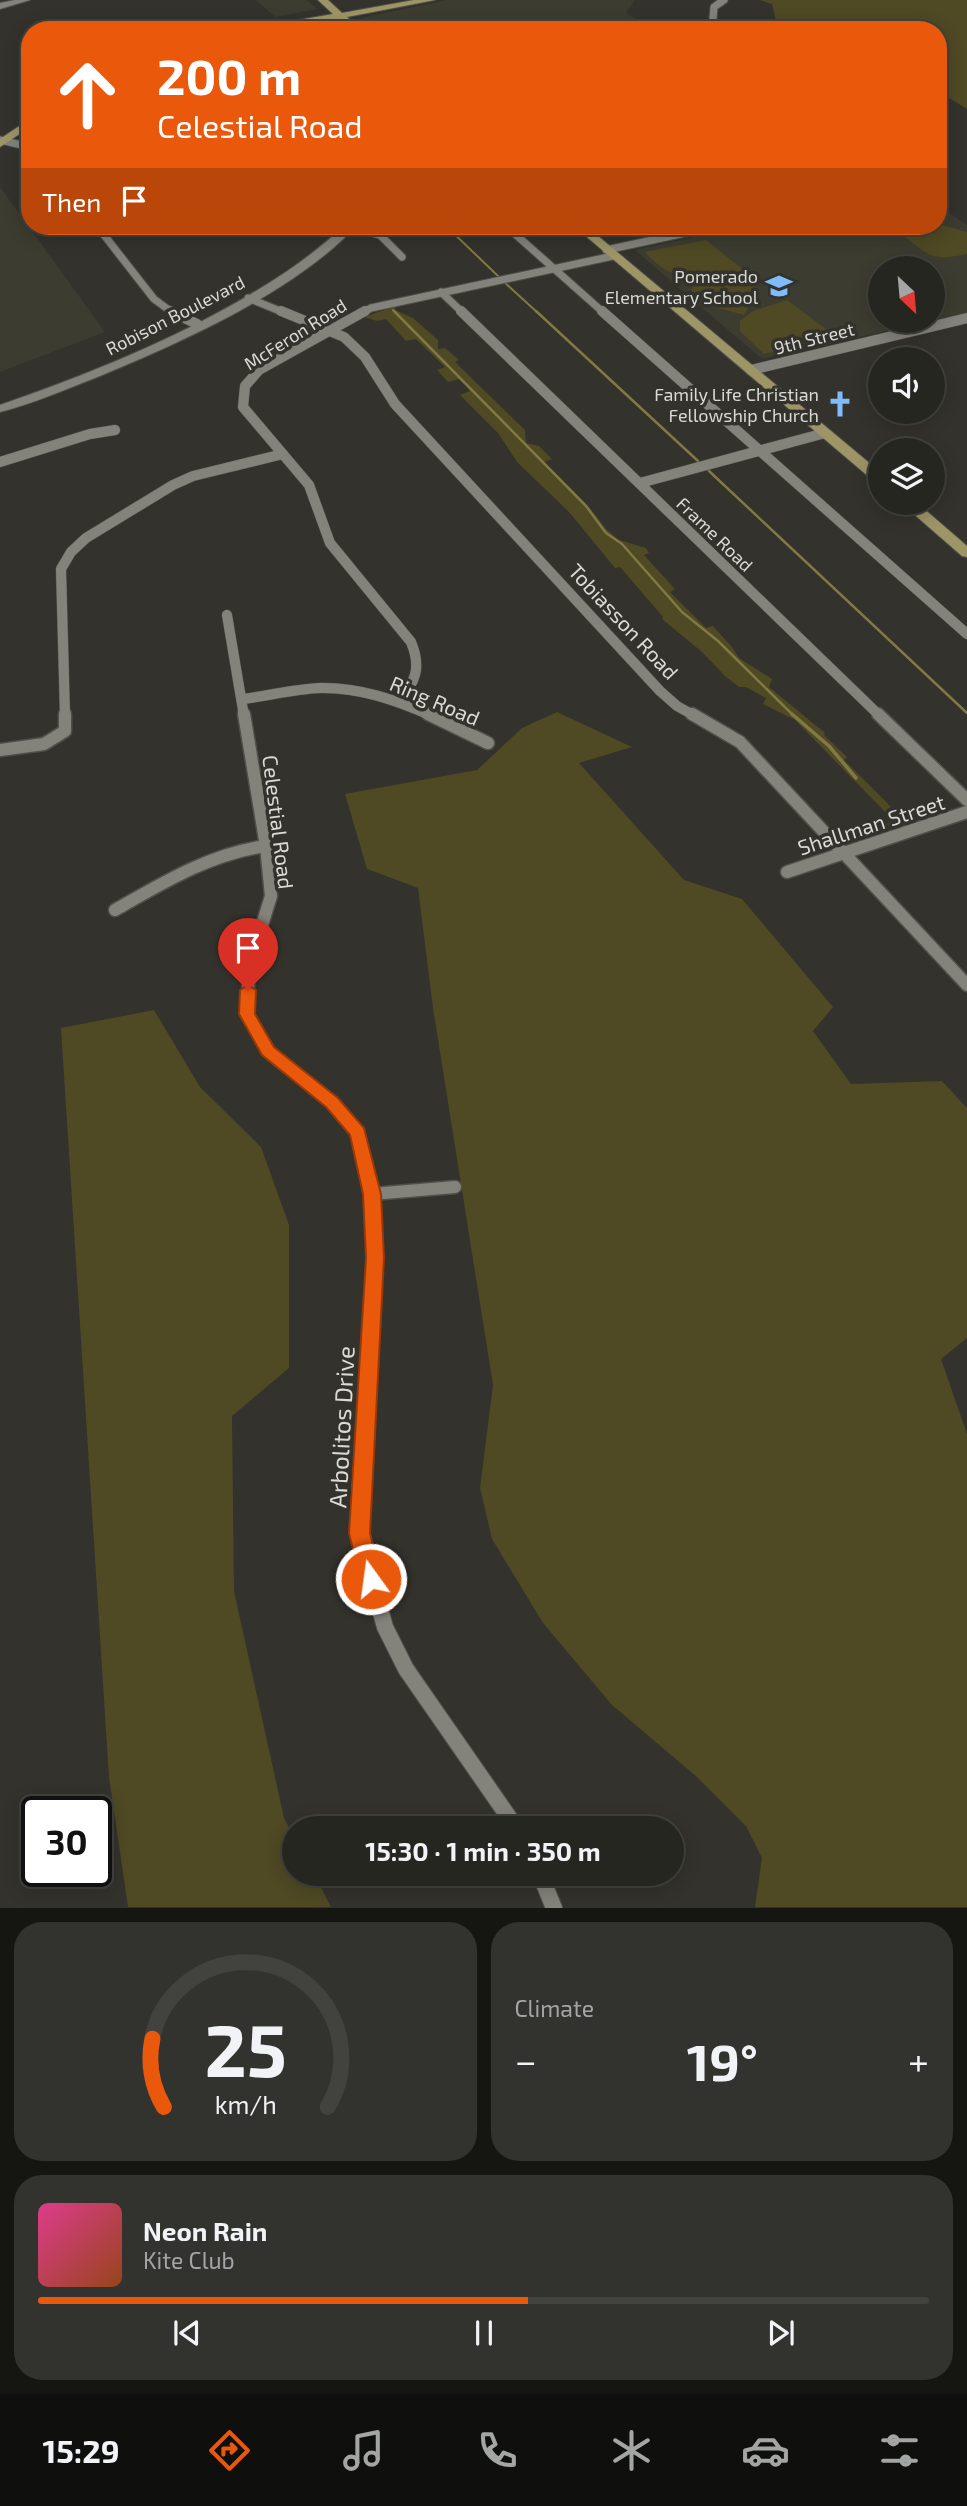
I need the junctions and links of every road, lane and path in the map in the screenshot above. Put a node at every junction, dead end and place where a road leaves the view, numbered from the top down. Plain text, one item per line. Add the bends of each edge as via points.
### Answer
1 (26, 0) edge
2 (323, 0) edge
3 (398, 0) edge
4 (430, 0) edge
5 (724, 0) edge
6 (0, 5) edge
7 (337, 13) junction
8 (286, 21) edge
9 (300, 21) edge
10 (345, 21) edge
11 (713, 21) edge
12 (21, 119) edge
13 (21, 127) edge
14 (1, 139) edge
15 (21, 145) edge
16 (104, 235) edge
17 (339, 235) edge
18 (380, 235) edge
19 (516, 235) edge
20 (589, 235) edge
21 (682, 235) edge
22 (610, 253) junction
23 (402, 257) dead end
24 (552, 268) junction
25 (441, 292) junction
26 (248, 298) junction
27 (967, 318) edge
28 (197, 324) junction
29 (329, 330) junction
30 (751, 370) junction
31 (0, 408) edge
32 (115, 430) dead end
33 (825, 433) junction
34 (759, 451) junction
35 (283, 454) junction
36 (0, 462) edge
37 (868, 469) edge
38 (640, 483) junction
39 (922, 515) edge
40 (967, 553) edge
41 (227, 615) dead end
42 (967, 634) edge
43 (243, 699) junction
44 (397, 701) junction
45 (488, 743) dead end
46 (0, 750) edge
47 (967, 800) edge
48 (967, 812) edge
49 (266, 846) junction
50 (846, 853) junction
51 (787, 872) dead end
52 (115, 909) dead end
53 (967, 985) edge
54 (455, 1187) dead end
55 (372, 1194) junction
56 (508, 1816) edge
57 (545, 1886) edge
58 (554, 1908) edge

1 - 6 street
2 - 7 main road
3 - 7 main road
4 - 7 main road
5 - 11 street via 714,7
7 - 8 main road
7 - 9 main road
7 - 10 main road
12 - 14 main road
13 - 14 main road
14 - 15 street
16 - 28 street via 154,299
17 - 26 street, Robison Boulevard via 300,267
18 - 23 street
19 - 24 street
20 - 22 main road
21 - 22 street, McFeron Road
22 - 24 street, McFeron Road
22 - 30 main road
24 - 25 street, McFeron Road
24 - 34 street
25 - 29 street, McFeron Road via 371,308
25 - 38 street, Frame Road
26 - 28 street, Robison Boulevard
26 - 29 street, Tobiasson Road
27 - 30 street, 9th Street
28 - 31 street, Robison Boulevard via 123,363
29 - 35 street, McFeron Road via 246,382 243,407
29 - 50 street, Tobiasson Road via 356,347 395,404 660,691 677,706 740,742
30 - 33 main road
32 - 36 street via 90,433
33 - 34 street
33 - 37 main road
34 - 38 street
34 - 42 street
35 - 44 street, McFeron Road via 312,490 330,543 414,648 419,674 410,691
35 - 46 street via 173,485 71,552 61,569 65,731 50,742
38 - 47 street, Frame Road
39 - 40 main road
41 - 43 street, Celestial Road
43 - 44 street, Ring Road via 319,688 354,690
43 - 49 street, Celestial Road
44 - 45 street, Ring Road
48 - 50 street, Shallman Street
49 - 52 street via 204,861
49 - 55 street, Celestial Road via 271,896 249,967 247,1014 268,1051 332,1103 358,1133
50 - 51 street, Shallman Street
50 - 53 street, Tobiasson Road
54 - 55 street
55 - 56 street, Arbolitos Drive via 375,1258 359,1533 386,1627 406,1669
57 - 58 street

